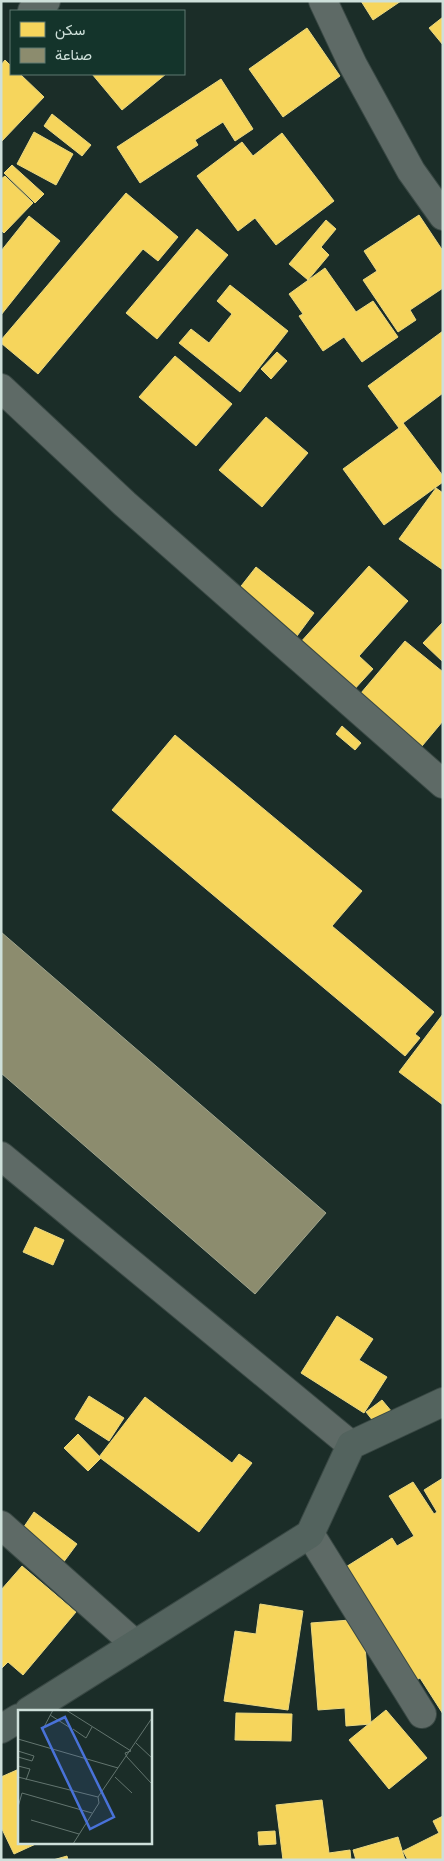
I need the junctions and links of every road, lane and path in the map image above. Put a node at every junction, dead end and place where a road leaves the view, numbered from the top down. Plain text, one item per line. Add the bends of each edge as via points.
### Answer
1 (46, 1) edge
2 (323, 1) edge
3 (33, 10) edge
4 (443, 216) edge
5 (1, 388) edge
6 (443, 784) edge
7 (1, 1156) edge
8 (443, 1402) edge
9 (351, 1445) junction
10 (1, 1525) edge
11 (310, 1534) junction
12 (135, 1644) junction
13 (32, 1710) edge
14 (422, 1714) dead end
15 (18, 1719) edge
16 (1, 1729) edge

1 - 3 street
2 - 4 street via 353,65 411,171
5 - 6 street via 125,504
7 - 9 street
8 - 9 main road
9 - 11 main road
10 - 12 street
11 - 12 main road
11 - 14 street
12 - 13 main road
15 - 16 main road

